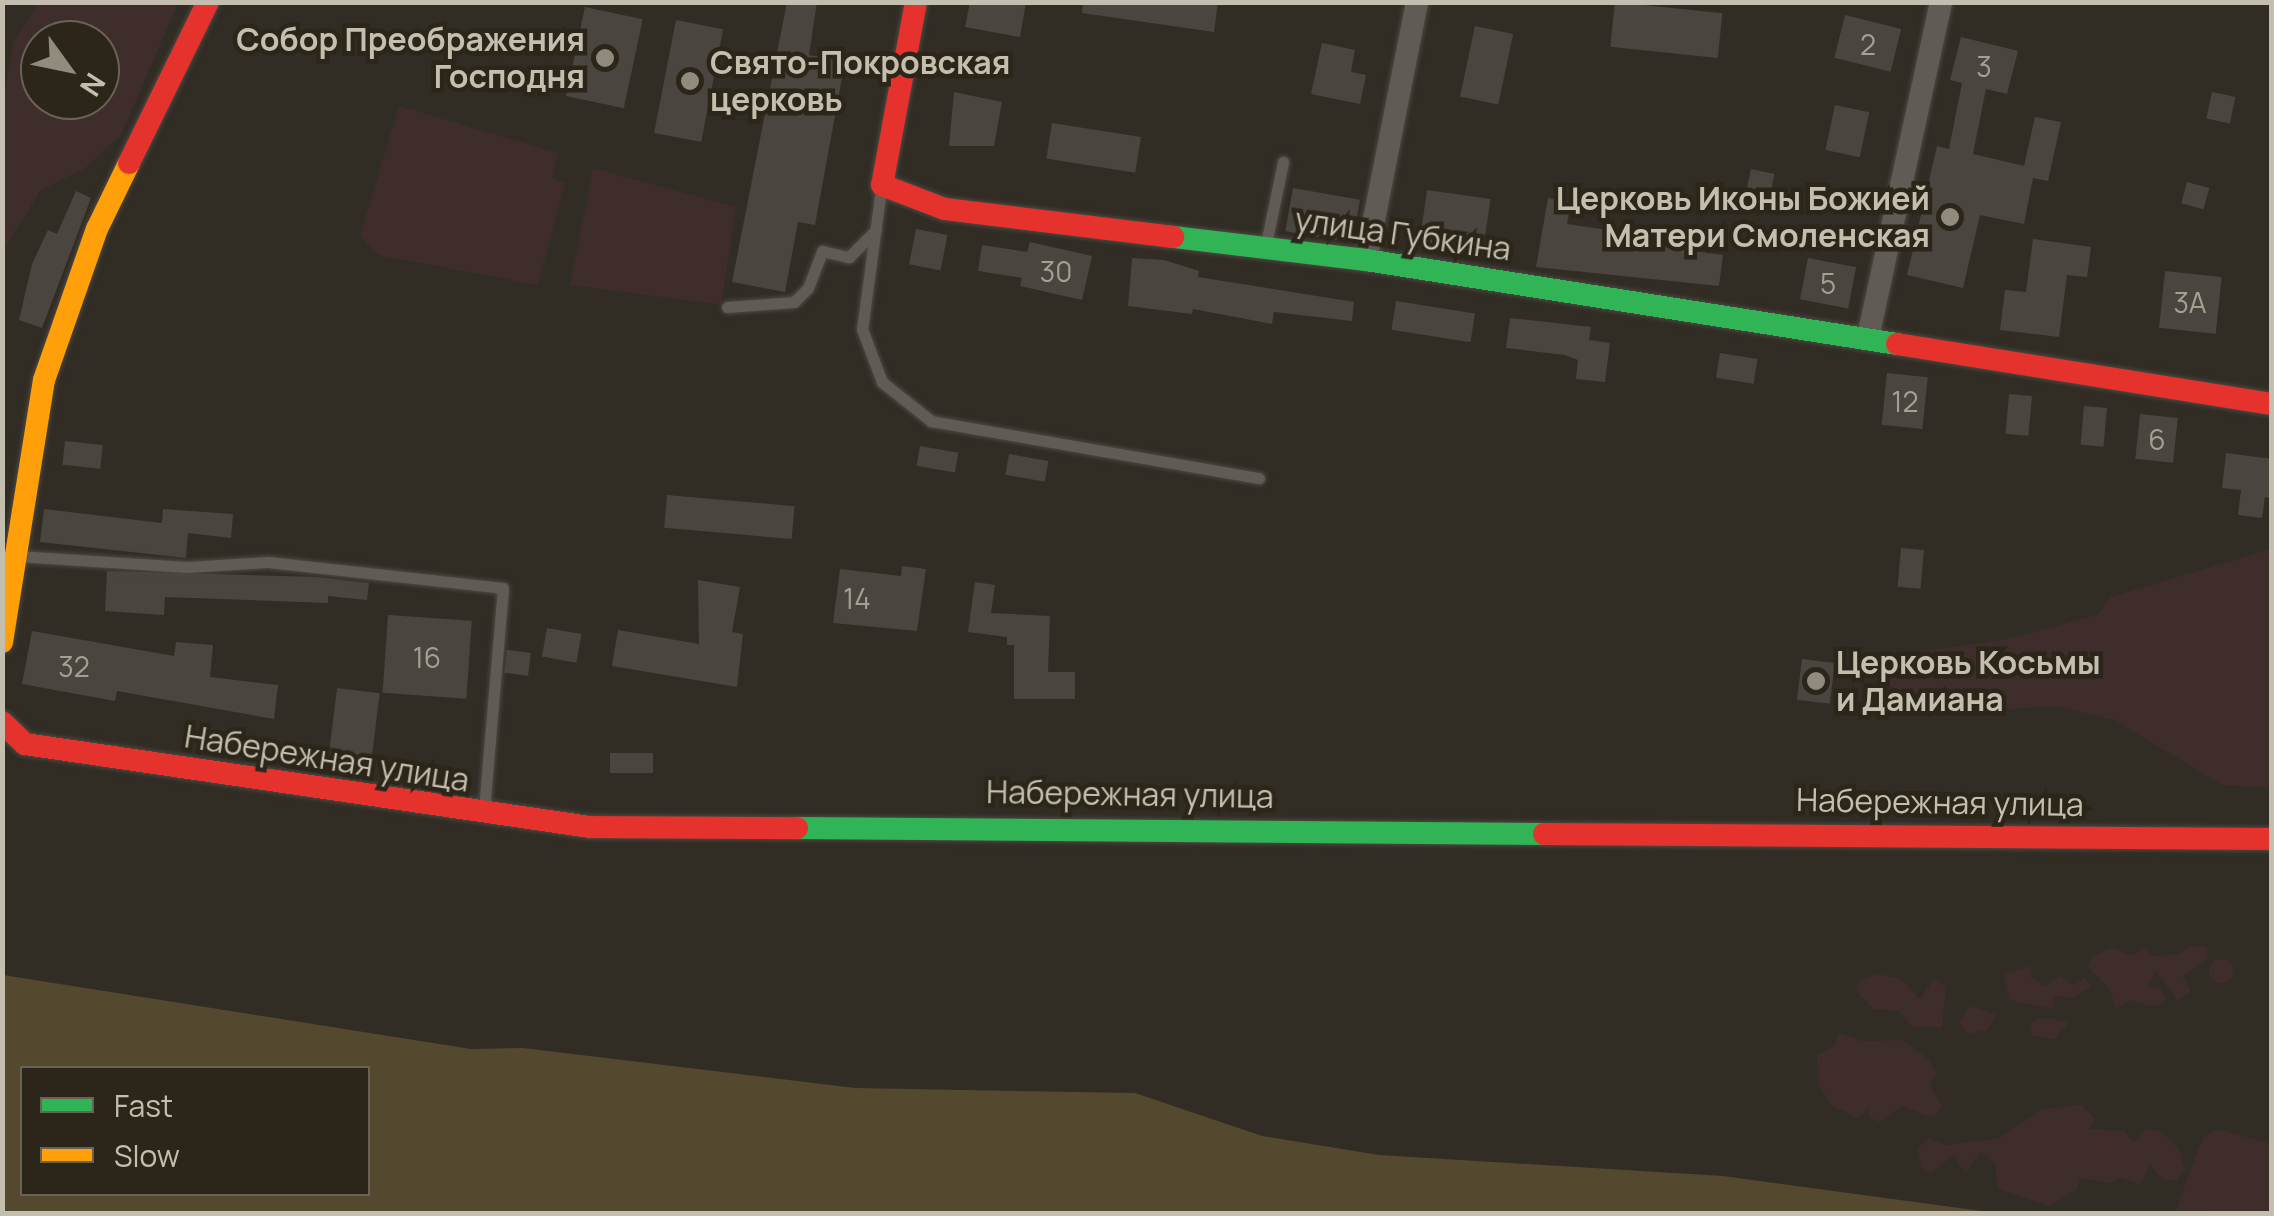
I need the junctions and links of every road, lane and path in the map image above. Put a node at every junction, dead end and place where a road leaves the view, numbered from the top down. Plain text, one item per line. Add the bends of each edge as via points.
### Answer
1 (208, 2) edge
2 (916, 2) edge
3 (1417, 2) edge
4 (1941, 2) edge
5 (1283, 162) dead end
6 (882, 184) junction
7 (876, 230) junction
8 (1265, 248) junction
9 (1366, 260) junction
10 (727, 307) dead end
11 (1868, 337) junction
12 (2272, 404) edge
13 (1258, 478) dead end
14 (12, 556) junction
15 (2, 642) edge
16 (6, 737) edge
17 (484, 814) junction
18 (2272, 839) edge

1 - 14 street via 90,248 44,380
2 - 6 street
3 - 9 street
4 - 11 street
5 - 8 lane
6 - 7 lane
6 - 8 street, улица Губкина via 945,209
7 - 10 lane via 849,257 822,251 808,288 794,302
7 - 13 lane via 862,329 882,382 931,421
8 - 9 street, улица Губкина
9 - 11 street, улица Губкина
11 - 12 street, улица Губкина
14 - 15 street
14 - 17 lane via 187,567 268,562 503,588
16 - 17 street, Набережная улица
17 - 18 street, Набережная улица via 590,827

